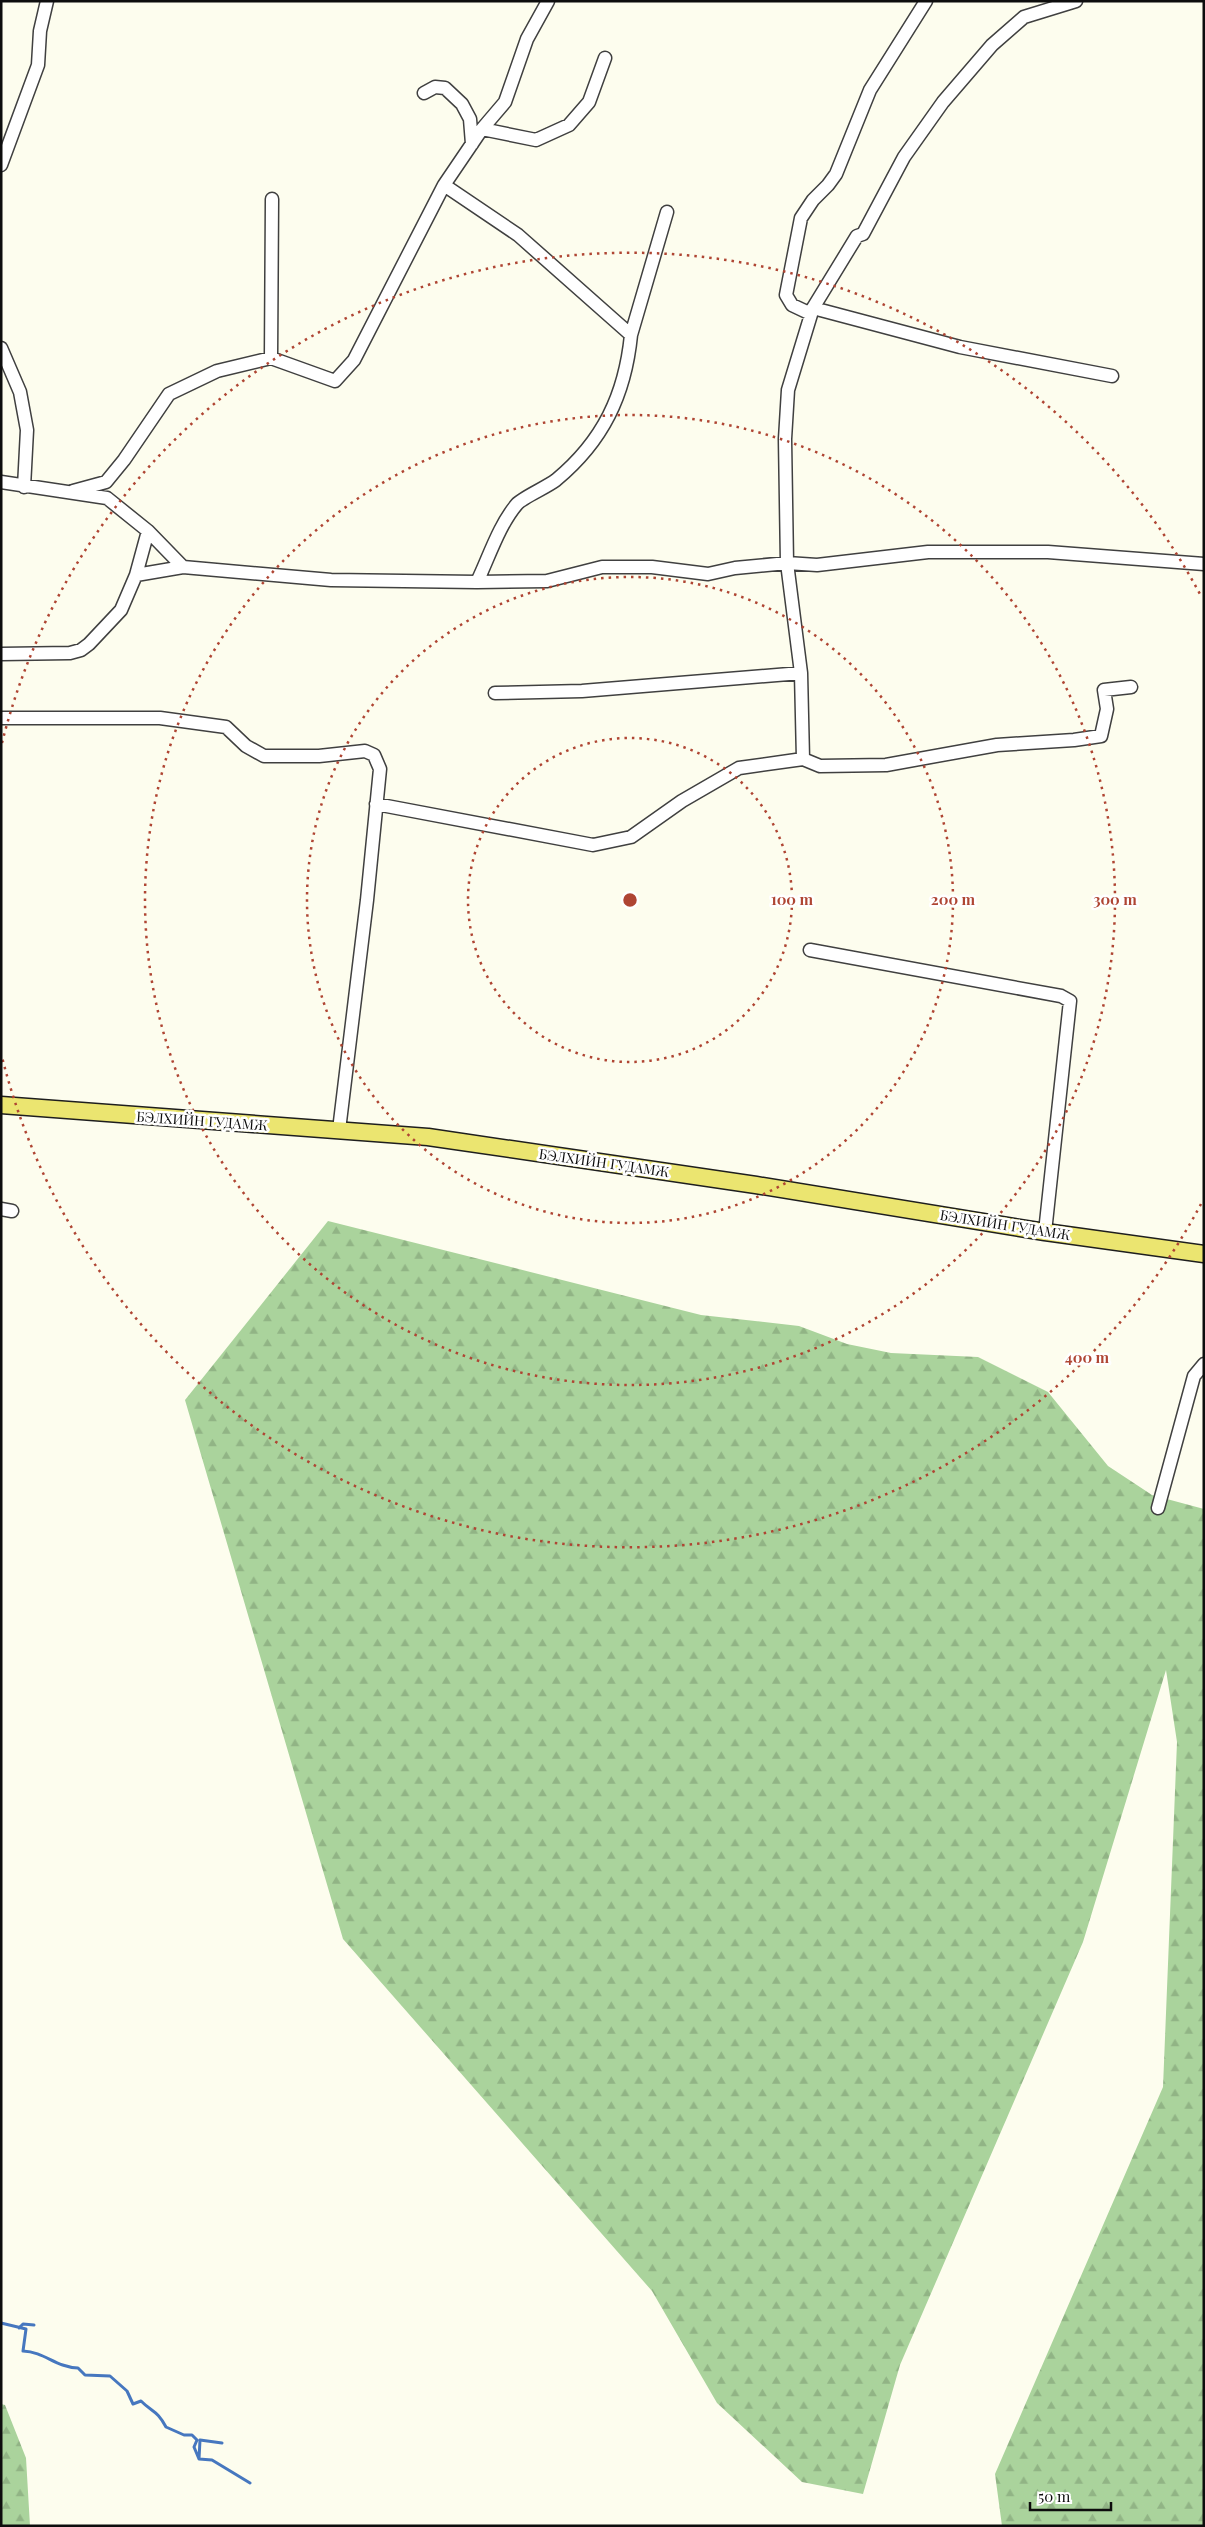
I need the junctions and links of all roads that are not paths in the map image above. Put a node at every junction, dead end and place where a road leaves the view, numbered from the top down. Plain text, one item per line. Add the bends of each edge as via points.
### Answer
1 (47, 1) edge
2 (548, 1) edge
3 (926, 1) edge
4 (1076, 1) edge
5 (605, 58) dead end
6 (424, 93) dead end
7 (482, 129) junction
8 (472, 144) junction
9 (1, 165) edge
10 (444, 186) junction
11 (272, 199) dead end
12 (667, 212) dead end
13 (812, 311) junction
14 (631, 335) junction
15 (1, 348) edge
16 (271, 358) junction
17 (1112, 376) dead end
18 (1, 482) edge
19 (24, 487) junction
20 (70, 492) junction
21 (148, 531) junction
22 (787, 563) junction
23 (1204, 564) edge
24 (183, 567) junction
25 (136, 575) junction
26 (476, 582) junction
27 (1, 654) edge
28 (800, 673) junction
29 (1131, 687) dead end
30 (495, 693) dead end
31 (1, 718) edge
32 (803, 759) junction
33 (376, 804) junction
34 (810, 950) dead end
35 (1, 1105) edge
36 (339, 1130) junction
37 (1045, 1232) junction
38 (1204, 1254) edge
39 (1204, 1364) edge
40 (1158, 1508) dead end

1 - 9 street via 40,31 38,65
2 - 7 street via 527,39 505,102
3 - 13 street via 870,90 836,174 801,218 786,295 792,305
4 - 13 street via 1024,17 992,45 943,102 904,157 863,234 858,236
5 - 7 street via 589,102 569,125 536,140
6 - 8 street via 435,86 445,88 462,104 470,119
7 - 8 street
8 - 10 street
10 - 14 street via 518,235
10 - 16 street via 354,360 335,381
11 - 16 street
12 - 14 street
13 - 17 street via 960,348
13 - 22 street via 788,390 785,439
14 - 26 street via 617,396 605,425 589,450 556,480 518,503
15 - 19 street via 20,392 27,430
16 - 20 street via 217,371 169,394 106,482
18 - 19 street
19 - 20 street
20 - 21 street via 107,498
21 - 24 street
21 - 25 street
22 - 23 street via 817,565 928,552 1048,552
22 - 26 street via 708,574 652,567 602,567 547,581
22 - 28 street
24 - 25 street
24 - 26 street via 330,580
25 - 27 street via 121,610 81,650
28 - 30 street via 582,692
28 - 32 street
29 - 32 street via 1104,690 1107,709 1102,736 997,744 886,765 820,766
31 - 33 street via 160,718 226,727 246,746 264,756 319,756 365,751 374,755 380,768
32 - 33 street via 739,768 682,801 630,837 593,845
33 - 36 street
34 - 37 street via 1061,996 1070,1001
35 - 36 main road, БЭЛХИЙН ГУДАМЖ
36 - 37 main road, БЭЛХИЙН ГУДАМЖ via 437,1139 756,1185
37 - 38 main road, БЭЛХИЙН ГУДАМЖ
39 - 40 street via 1194,1376

